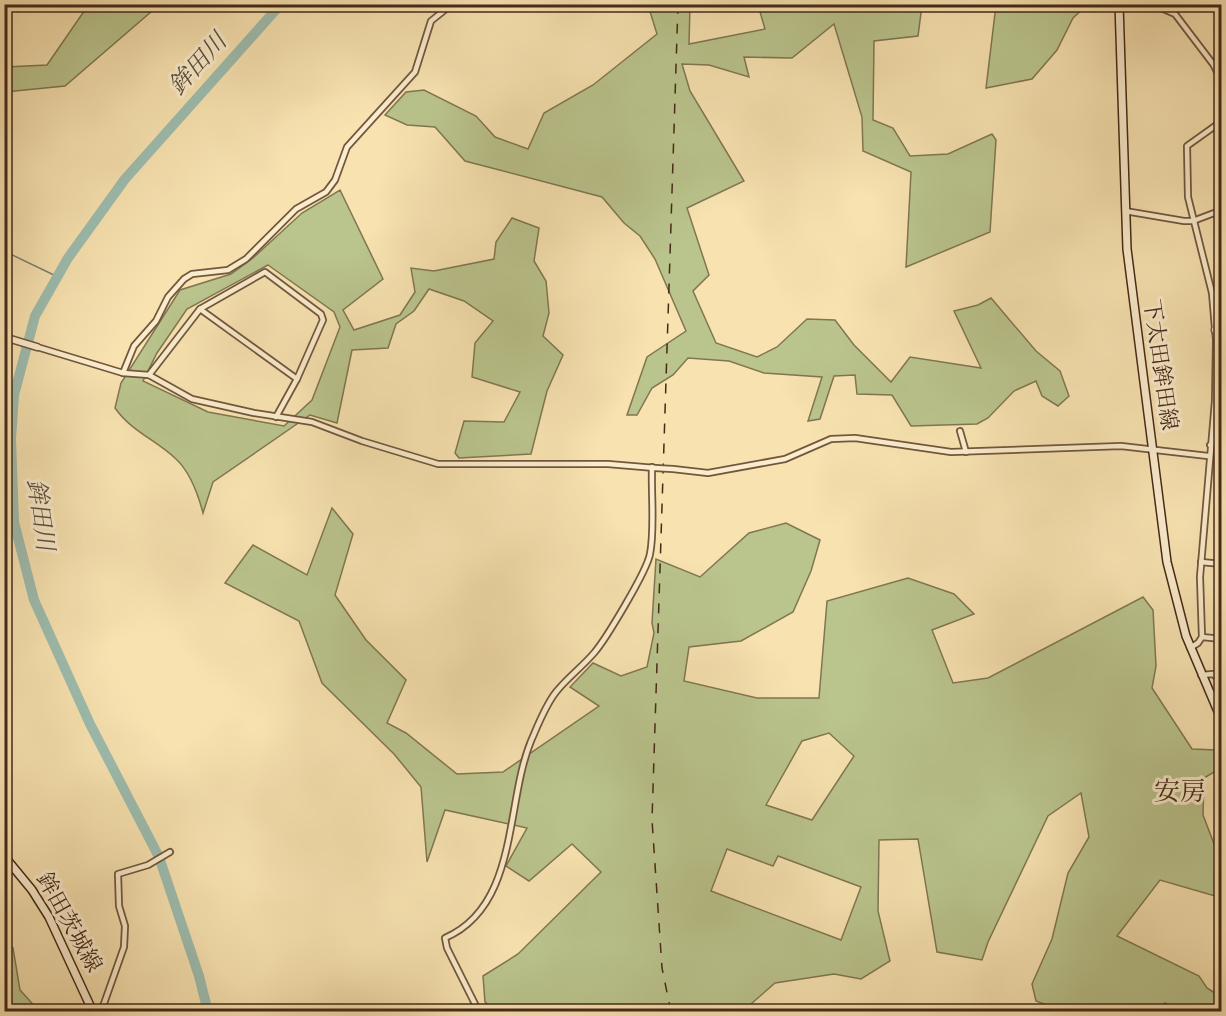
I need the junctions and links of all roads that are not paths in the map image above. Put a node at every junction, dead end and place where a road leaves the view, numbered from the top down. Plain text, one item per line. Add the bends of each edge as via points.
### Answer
1 (462, 4) edge
2 (1119, 4) edge
3 (1152, 4) edge
4 (1221, 81) edge
5 (1221, 121) edge
6 (1221, 210) edge
7 (1125, 211) junction
8 (1193, 221) junction
9 (200, 309) junction
10 (1218, 329) edge
11 (4, 337) edge
12 (37, 347) joint
13 (123, 373) junction
14 (149, 375) junction
15 (297, 379) junction
16 (276, 417) junction
17 (960, 431) dead end
18 (1221, 439) edge
19 (1210, 445) junction
20 (1152, 451) junction
21 (966, 452) junction
22 (1208, 456) junction
23 (654, 468) junction
24 (1201, 562) junction
25 (1221, 564) edge
26 (1202, 637) junction
27 (1221, 639) edge
28 (1190, 648) junction
29 (1201, 675) junction
30 (1221, 682) edge
31 (1221, 721) edge
32 (170, 852) dead end
33 (4, 856) edge
34 (93, 1011) edge
35 (102, 1011) edge
36 (479, 1011) edge

1 - 13 street via 446,9 431,21 415,72 347,147 335,180 326,192 296,209 246,259 228,270 192,274 183,279 134,346
2 - 7 main road, 下太田鉾田線
3 - 4 street via 1175,14 1213,64
5 - 8 street via 1187,146
6 - 8 street
7 - 8 street
7 - 20 main road, 下太田鉾田線 via 1132,307
8 - 10 street
9 - 14 street
9 - 15 street
9 - 15 street via 265,272 321,314 323,320
10 - 19 street
11 - 12 street
12 - 13 street
13 - 14 street
14 - 16 street via 192,399
15 - 16 street
16 - 23 street via 312,423 438,464
17 - 21 street
18 - 19 street
19 - 22 street
20 - 21 street via 1121,446
20 - 22 street
20 - 28 main road, 下太田鉾田線 via 1167,562
21 - 23 street, bridge via 925,450 907,443 831,439 785,459 708,473
22 - 24 street
23 - 36 street via 650,555 638,583 596,651 550,701 530,744 494,886 471,922 445,938
24 - 25 street
24 - 26 street
26 - 27 street
26 - 28 street
28 - 29 main road, 下太田鉾田線
29 - 30 street via 1213,674
29 - 31 main road, 下太田鉾田線
32 - 35 street via 148,865 118,874 124,947
33 - 34 main road, 鉾田茨城線 via 42,905

